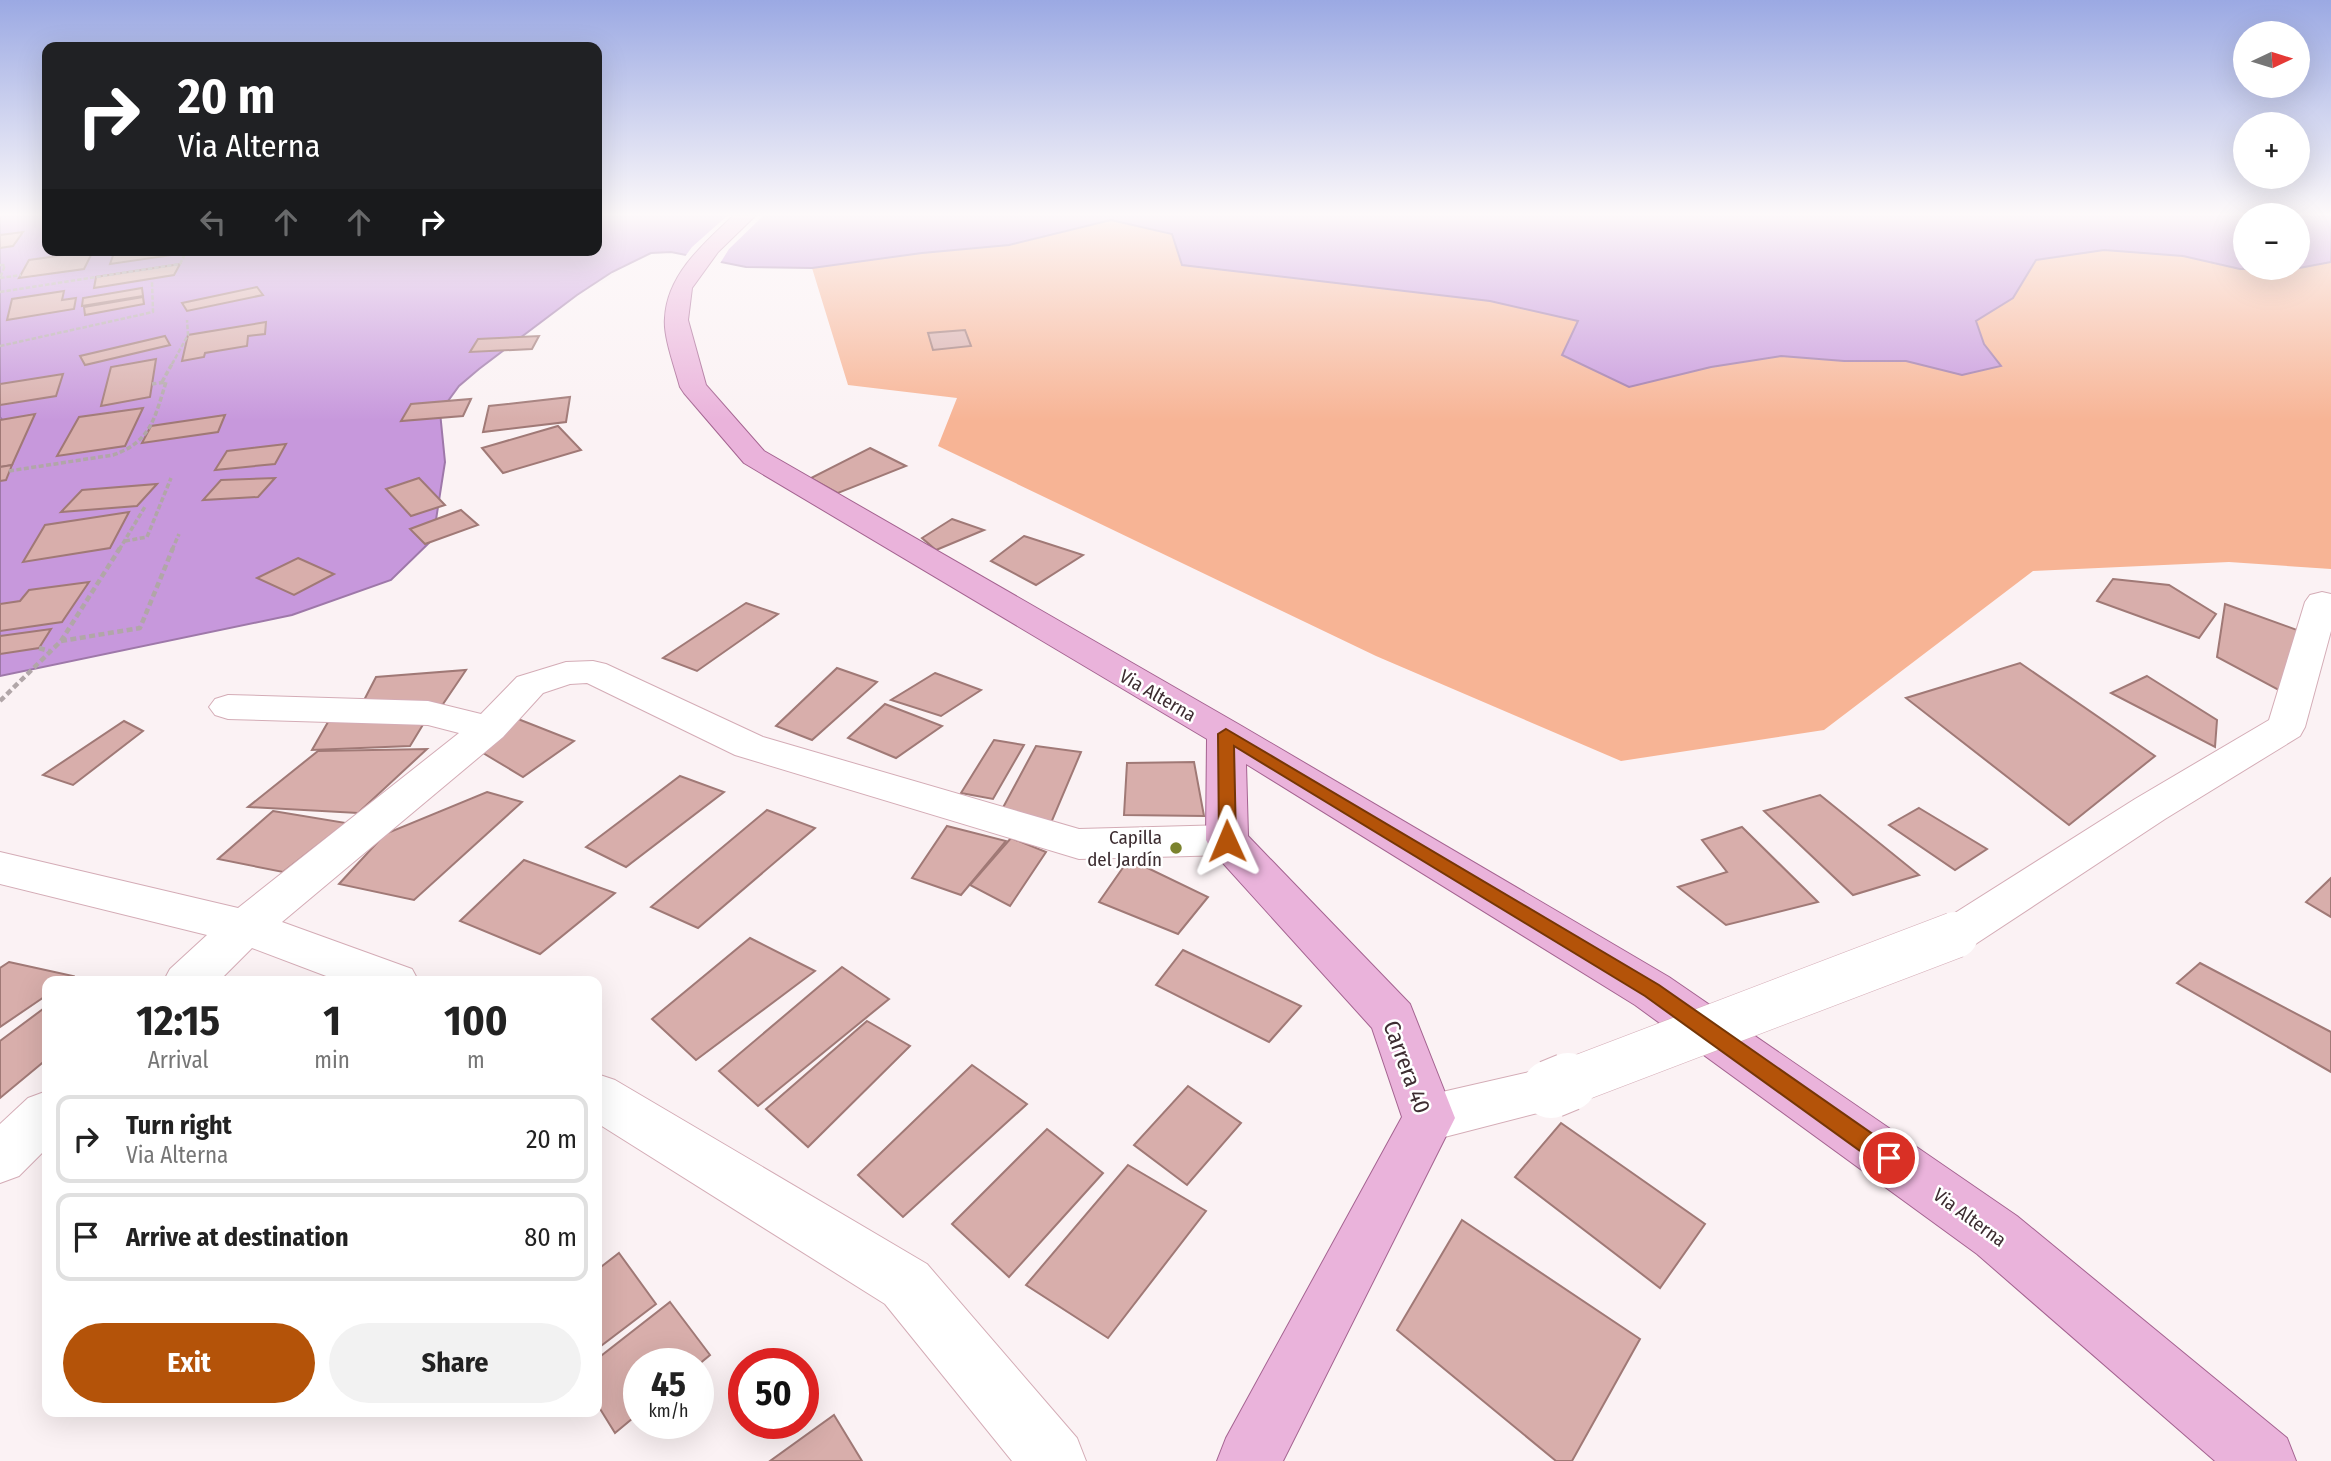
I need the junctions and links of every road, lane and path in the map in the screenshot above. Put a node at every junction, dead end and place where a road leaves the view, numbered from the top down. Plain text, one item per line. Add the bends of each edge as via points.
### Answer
1 (50, 284) edge
2 (152, 284) edge
3 (684, 284) edge
4 (0, 292) edge
5 (136, 306) dead end
6 (137, 315) junction
7 (187, 320) dead end
8 (0, 346) edge
9 (162, 382) junction
10 (152, 384) dead end
11 (9, 471) dead end
12 (172, 478) dead end
13 (146, 506) dead end
14 (179, 534) dead end
15 (125, 541) junction
16 (2322, 602) dead end
17 (61, 641) junction
18 (39, 648) dead end
19 (49, 651) junction
20 (0, 701) edge
21 (228, 707) dead end
22 (489, 728) junction
23 (1226, 734) junction
24 (1227, 841) junction
25 (0, 868) edge
26 (245, 927) junction
27 (193, 976) edge
28 (379, 976) edge
29 (602, 1099) edge
30 (1429, 1118) junction
31 (42, 1119) edge
32 (0, 1159) edge
33 (1054, 1461) edge
34 (1250, 1461) edge
35 (2264, 1461) edge

1 - 4 path
2 - 6 path via 153,312
3 - 23 main road, Via Alterna via 676,320 693,387 754,457
5 - 6 path
6 - 8 path
7 - 9 path via 188,335
9 - 10 path
9 - 11 path via 166,382 142,443 127,452
12 - 15 path via 147,537
13 - 15 path
14 - 17 path via 139,628
15 - 17 path
16 - 30 street, bridge via 2286,727 1955,935 1551,1089
17 - 19 path
18 - 19 path
19 - 20 path
21 - 22 street via 428,713
22 - 24 street via 530,685 566,673 593,672 749,746 1079,844
22 - 26 street
23 - 24 main road
23 - 35 main road, Via Alterna via 1652,991 1997,1235
24 - 30 main road, Carrera 40 via 1393,1018
25 - 26 street
26 - 27 street
26 - 28 street
29 - 33 street via 906,1284
30 - 34 main road, Carrera 40
31 - 32 street

